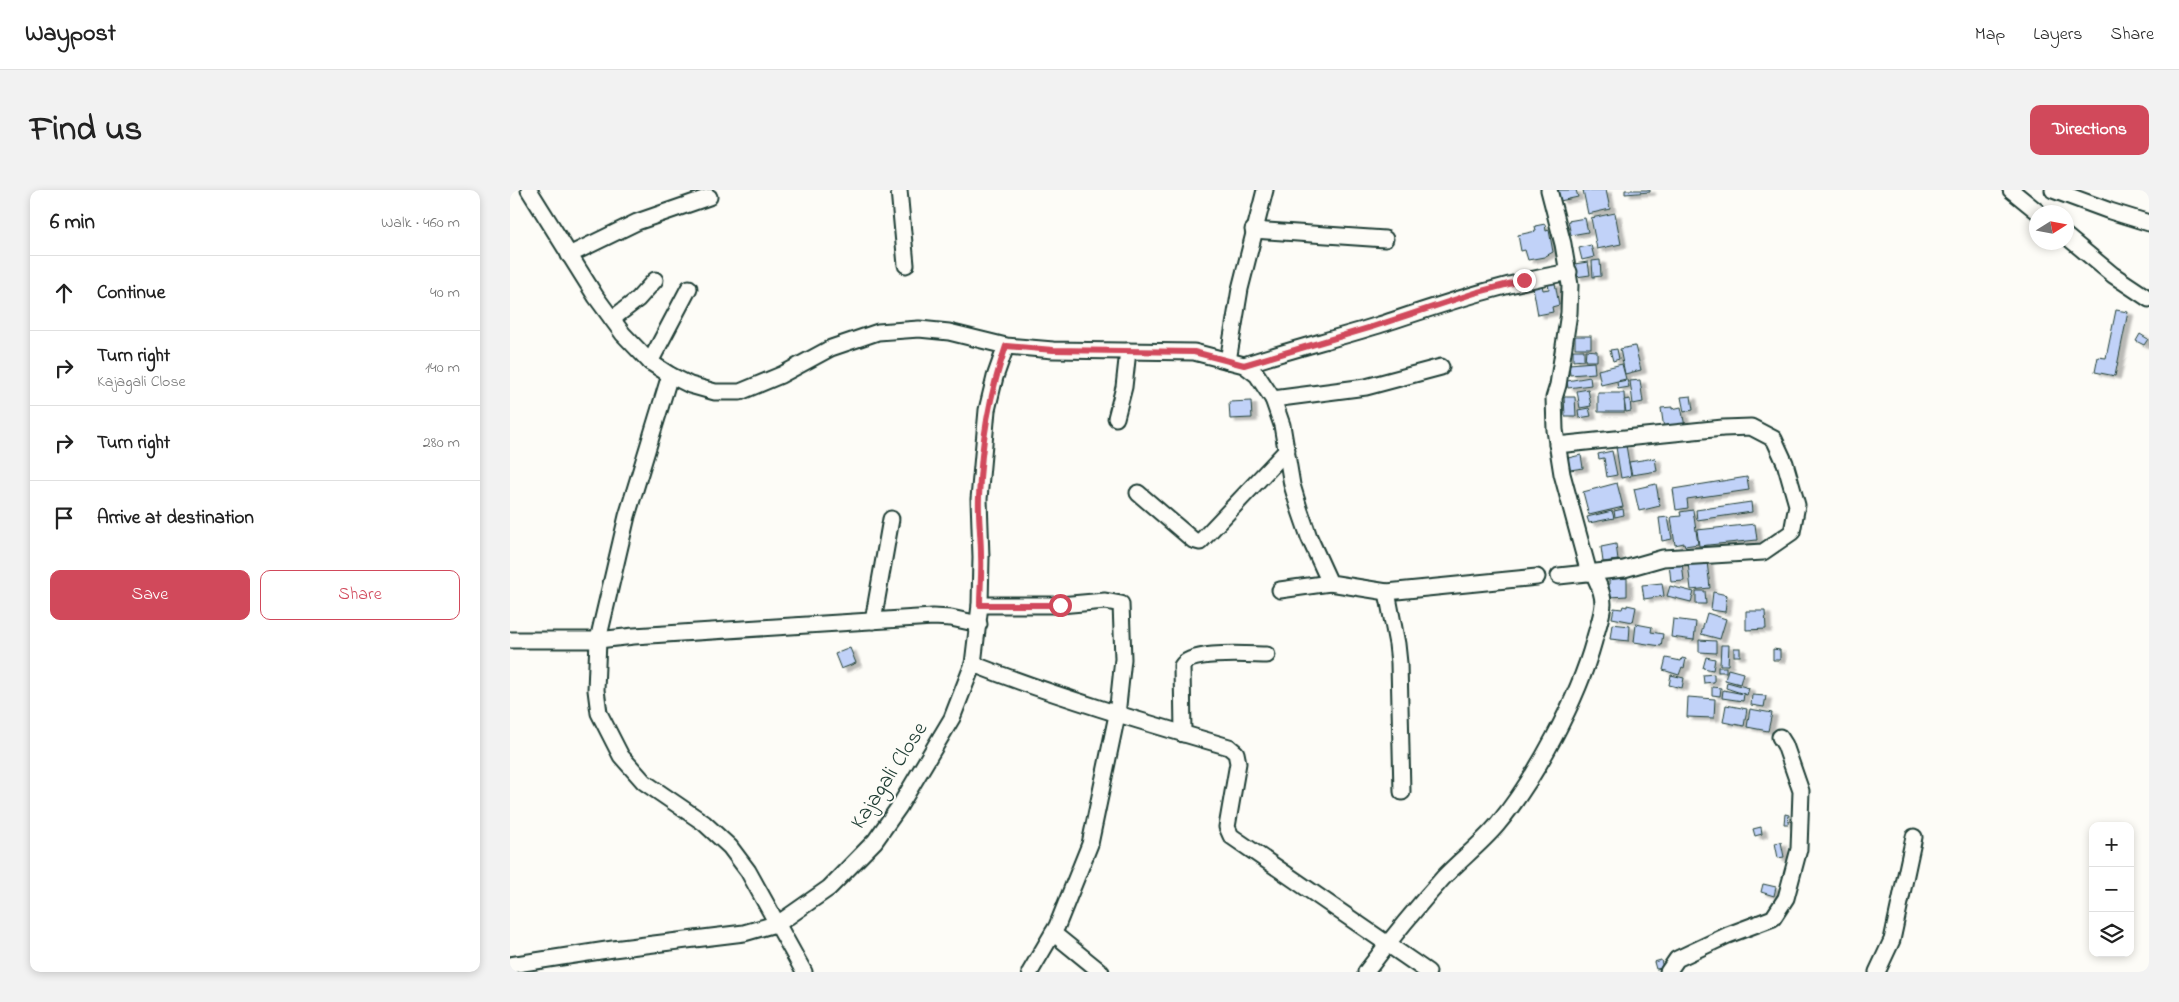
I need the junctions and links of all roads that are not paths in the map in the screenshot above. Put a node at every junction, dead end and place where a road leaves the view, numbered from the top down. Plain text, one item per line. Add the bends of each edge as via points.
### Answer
1 (529, 190) edge
2 (899, 190) edge
3 (1265, 190) edge
4 (1548, 190) edge
5 (2011, 190) edge
6 (2053, 190) edge
7 (709, 197) dead end
8 (2029, 205) edge
9 (2149, 223) edge
10 (1253, 230) junction
11 (1385, 239) dead end
12 (2074, 242) edge
13 (569, 255) junction
14 (906, 265) dead end
15 (1569, 272) junction
16 (655, 280) dead end
17 (689, 288) dead end
18 (2149, 299) edge
19 (612, 319) junction
20 (1006, 346) junction
21 (1128, 351) junction
22 (1228, 361) junction
23 (650, 362) junction
24 (1244, 365) junction
25 (1441, 367) dead end
26 (670, 375) junction
27 (1273, 399) junction
28 (1116, 418) dead end
29 (1557, 446) junction
30 (1287, 450) junction
31 (1138, 493) dead end
32 (891, 519) dead end
33 (1559, 576) dead end
34 (1592, 576) junction
35 (1537, 577) dead end
36 (1330, 583) junction
37 (1280, 590) dead end
38 (1387, 592) junction
39 (980, 605) junction
40 (873, 621) junction
41 (979, 624) junction
42 (510, 640) edge
43 (598, 640) junction
44 (1267, 655) dead end
45 (973, 664) junction
46 (1117, 715) junction
47 (1183, 734) junction
48 (1780, 737) dead end
49 (1402, 792) dead end
50 (1914, 837) dead end
51 (778, 923) junction
52 (1053, 933) junction
53 (1387, 943) junction
54 (510, 965) edge
55 (804, 972) edge
56 (1030, 972) edge
57 (1101, 972) edge
58 (1366, 972) edge
59 (1428, 972) edge
60 (1668, 972) edge
61 (1877, 972) edge

1 - 13 street
2 - 14 street
3 - 10 street
4 - 15 street
5 - 8 street
6 - 9 street
7 - 13 street via 637,222
10 - 11 street
10 - 22 street
12 - 18 street
13 - 19 street
15 - 24 street via 1478,292
15 - 29 street via 1569,313 1554,398
16 - 19 street via 638,299
17 - 23 street
19 - 23 street
20 - 21 street
20 - 26 street via 949,332 918,329 878,332 831,348 781,375 740,392 715,392
20 - 39 street, Kajagali Close via 995,377 985,428 979,499
21 - 22 street via 1194,352
21 - 28 street
22 - 24 street
23 - 26 street
24 - 27 street via 1257,375
25 - 27 street via 1366,387
26 - 43 street via 627,516
27 - 30 street
29 - 34 street
29 - 34 street via 1751,426 1774,439 1785,464 1796,505 1792,532 1763,552 1663,558
30 - 31 street via 1200,542 1193,540
30 - 36 street via 1299,508
32 - 40 street
33 - 34 street
34 - 53 street via 1600,586 1603,603 1591,651 1582,678 1539,762 1496,825
35 - 38 street
36 - 37 street
36 - 38 street
38 - 49 street via 1399,663
39 - 41 street, Kajagali Close
39 - 46 street via 1060,605 1105,601 1121,604 1123,659
40 - 41 street via 933,616
40 - 43 street
41 - 45 street, Kajagali Close
42 - 43 street
43 - 51 street via 596,690 599,713 621,756 644,782 704,822 730,847
44 - 47 street via 1225,655 1185,661 1182,666
45 - 46 street
45 - 51 street, Kajagali Close via 952,718 875,841 829,888
46 - 47 street
46 - 52 street via 1090,844
47 - 53 street via 1229,747 1236,753 1238,763 1227,827 1231,836
48 - 60 street via 1800,791 1799,849 1786,898 1773,918 1677,959
50 - 61 street via 1892,940
51 - 54 street, Kajagali Close via 744,933
51 - 55 street
52 - 56 street
52 - 57 street
53 - 58 street
53 - 59 street

